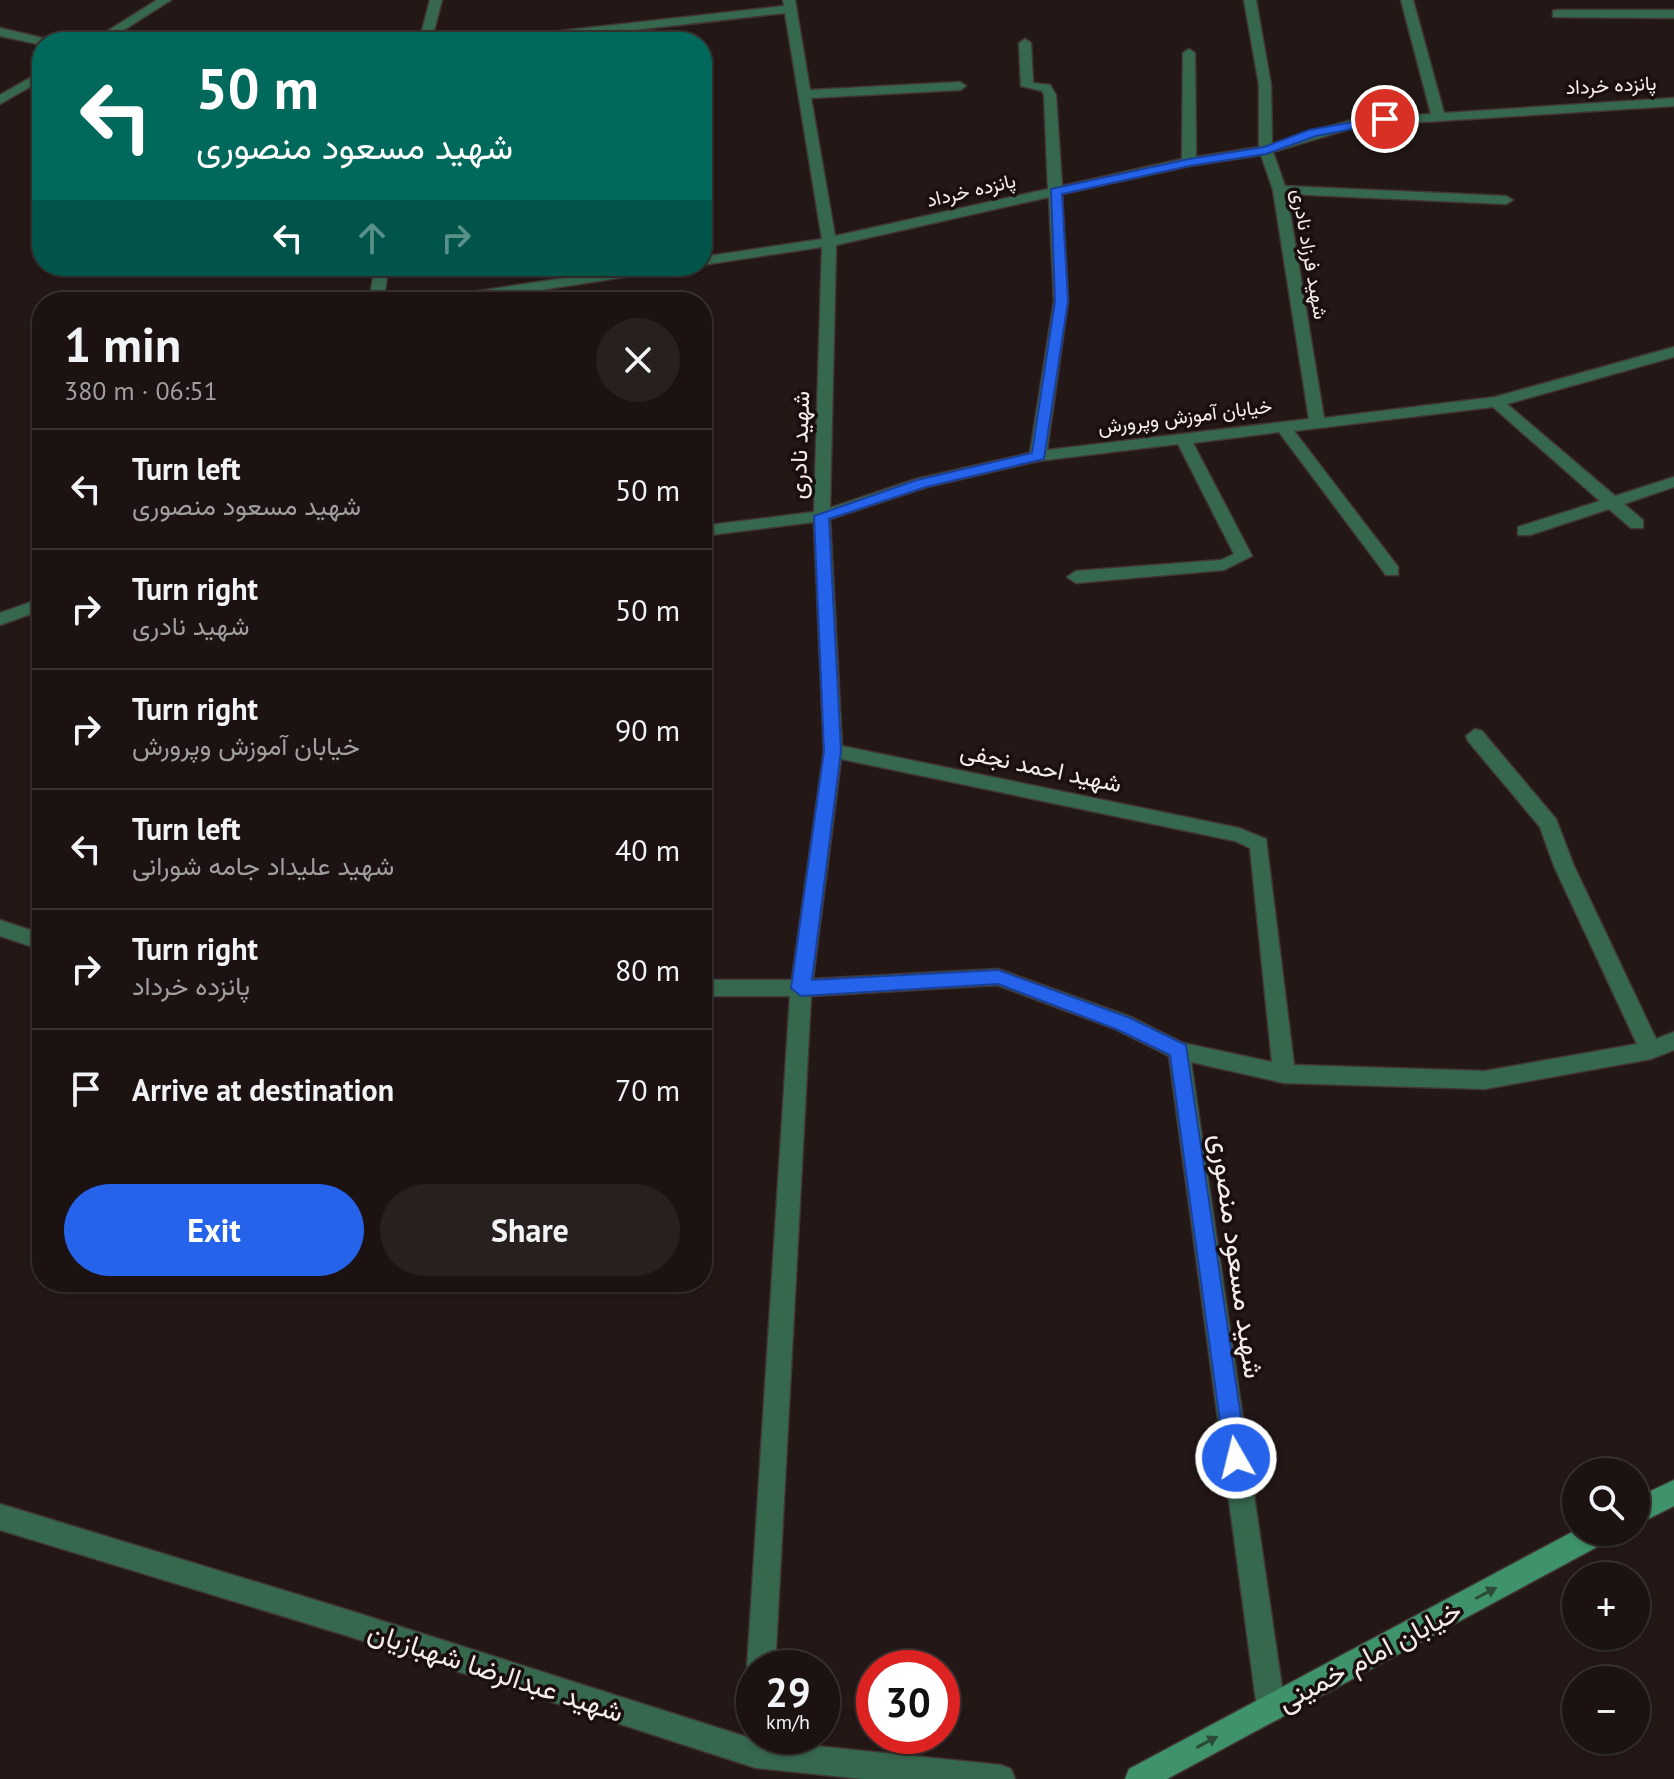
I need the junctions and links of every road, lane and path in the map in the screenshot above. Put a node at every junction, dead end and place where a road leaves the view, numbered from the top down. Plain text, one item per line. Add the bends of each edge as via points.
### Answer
1 (165, 0) edge
2 (436, 0) edge
3 (1250, 0) edge
4 (1407, 0) edge
5 (789, 4) edge
6 (1557, 14) dead end
7 (1674, 14) edge
8 (0, 32) edge
9 (112, 32) edge
10 (428, 32) edge
11 (573, 32) edge
12 (32, 39) edge
13 (1025, 43) dead end
14 (1189, 53) dead end
15 (32, 81) edge
16 (960, 86) dead end
17 (806, 94) junction
18 (0, 100) edge
19 (1674, 102) edge
20 (1438, 115) junction
21 (1266, 150) junction
22 (1189, 162) junction
23 (1280, 190) junction
24 (1055, 191) junction
25 (1506, 200) dead end
26 (829, 242) junction
27 (712, 260) edge
28 (604, 276) edge
29 (500, 292) edge
30 (1674, 352) edge
31 (1496, 402) junction
32 (1317, 421) junction
33 (1283, 427) junction
34 (1182, 437) junction
35 (1038, 456) junction
36 (1674, 482) edge
37 (1613, 503) junction
38 (822, 516) junction
39 (1637, 524) dead end
40 (712, 530) edge
41 (1524, 531) dead end
42 (1392, 571) dead end
43 (1076, 577) dead end
44 (32, 608) edge
45 (32, 616) edge
46 (0, 620) edge
47 (1475, 736) dead end
48 (833, 751) junction
49 (0, 928) edge
50 (32, 939) edge
51 (712, 988) edge
52 (801, 988) junction
53 (1674, 1041) edge
54 (1651, 1050) junction
55 (1179, 1051) junction
56 (1284, 1074) junction
57 (1674, 1492) edge
58 (1650, 1505) edge
59 (0, 1517) edge
60 (1573, 1546) edge
61 (762, 1650) edge
62 (1271, 1708) junction
63 (736, 1739) edge
64 (821, 1754) edge
65 (1001, 1779) edge
66 (1139, 1779) edge

1 - 9 street
2 - 10 street
3 - 21 street, شهید فرزاد نادری via 1265,85
4 - 20 street
5 - 11 street
5 - 17 street, شهید نادری
6 - 7 street
8 - 12 street
13 - 24 street via 1024,80 1027,86 1046,88 1050,95
14 - 22 street
15 - 18 street
16 - 17 street
17 - 26 street, شهید نادری
19 - 20 street, پانزده خرداد
20 - 21 street, پانزده خرداد via 1358,122
21 - 22 street, پانزده خرداد
21 - 23 street, شهید فرزاد نادری
22 - 24 street, پانزده خرداد
23 - 25 street
23 - 32 street, شهید فرزاد نادری
24 - 26 street, پانزده خرداد
24 - 35 street via 1061,301
26 - 27 street, پانزده خرداد
26 - 38 street, شهید نادری
28 - 29 street
30 - 31 street, خیابان آموزش وپرورش
31 - 32 street, خیابان آموزش وپرورش
31 - 37 street
32 - 33 street, خیابان آموزش وپرورش
33 - 34 street, خیابان آموزش وپرورش
33 - 42 street
34 - 35 street, خیابان آموزش وپرورش
34 - 43 street via 1244,556 1224,565
35 - 38 street, خیابان آموزش وپرورش via 922,483
36 - 37 street
37 - 39 street
37 - 41 street
38 - 40 street, خیابان آموزش وپرورش
38 - 48 street, شهید نادری
44 - 46 street
45 - 46 street
47 - 54 street via 1549,824
48 - 52 street, شهید نادری
48 - 56 street, شهید احمد نجفی via 1239,835 1259,844
49 - 50 street
51 - 52 street
52 - 55 street via 998,977 1123,1023
52 - 61 street, شهید نادری
53 - 54 street
54 - 56 street via 1485,1080
55 - 56 street
55 - 62 street, شهید مسعود منصوری
57 - 58 main road
59 - 63 street, شهید عبدالرضا شهبازیان
62 -> 60 main road, خیابان امام خمینی
66 -> 62 main road, خیابان امام خمینی
64 - 65 street, شهید عبدالرضا شهبازیان

